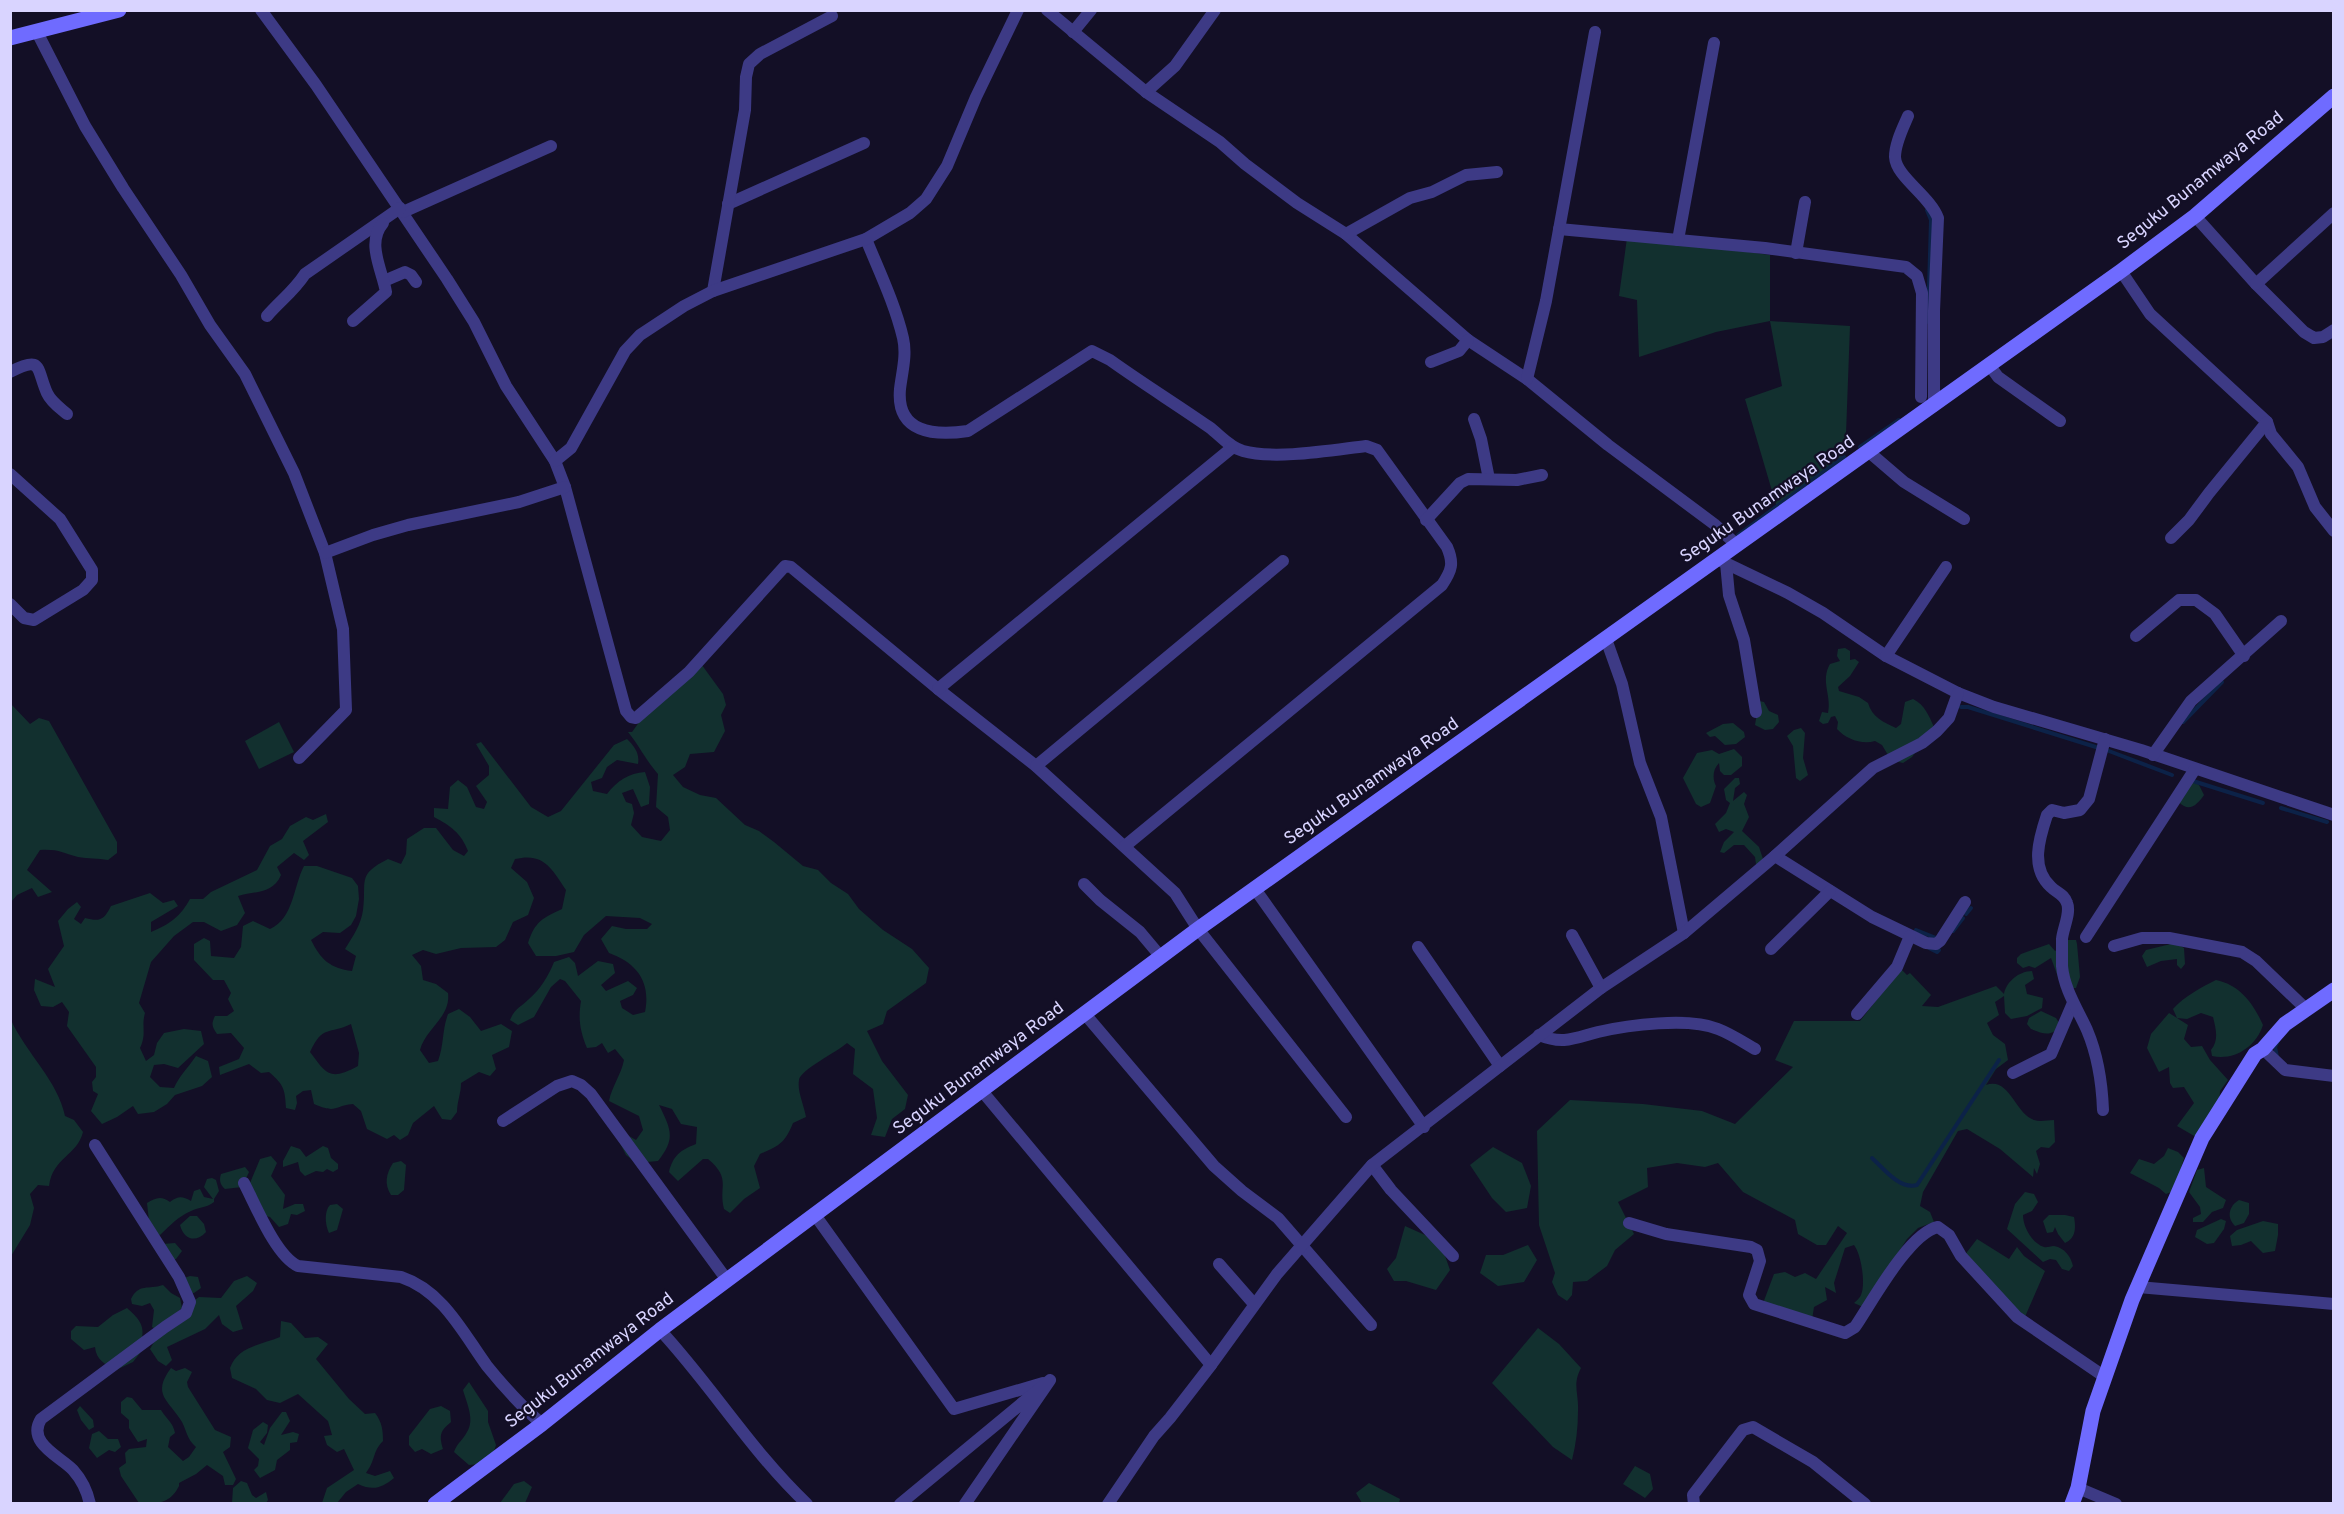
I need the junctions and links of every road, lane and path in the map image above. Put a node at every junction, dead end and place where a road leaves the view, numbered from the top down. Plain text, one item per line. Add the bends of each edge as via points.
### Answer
1 (119, 10) edge
2 (261, 10) edge
3 (1018, 10) edge
4 (1047, 10) edge
5 (1091, 10) edge
6 (1215, 10) edge
7 (80, 16) edge
8 (832, 16) dead end
9 (37, 32) junction
10 (1073, 32) junction
11 (1595, 32) dead end
12 (10, 38) edge
13 (1714, 43) dead end
14 (1146, 92) junction
15 (2334, 96) edge
16 (1908, 116) dead end
17 (864, 143) dead end
18 (551, 146) dead end
19 (1497, 172) dead end
20 (1805, 202) dead end
21 (728, 204) junction
22 (398, 212) junction
23 (2334, 213) edge
24 (2195, 216) junction
25 (1559, 229) junction
26 (1346, 234) junction
27 (866, 239) junction
28 (1678, 240) junction
29 (1796, 253) junction
30 (2121, 271) junction
31 (384, 281) junction
32 (416, 282) dead end
33 (2256, 284) junction
34 (712, 291) junction
35 (267, 316) dead end
36 (353, 321) dead end
37 (2334, 330) edge
38 (1468, 340) junction
39 (1431, 362) dead end
40 (1990, 366) junction
41 (10, 372) edge
42 (1527, 379) junction
43 (1927, 402) junction
44 (67, 414) dead end
45 (1474, 419) dead end
46 (2060, 421) dead end
47 (2267, 422) junction
48 (1233, 447) junction
49 (1869, 452) junction
50 (555, 461) junction
51 (10, 474) edge
52 (1542, 475) dead end
53 (1489, 479) junction
54 (565, 486) junction
55 (1964, 519) dead end
56 (1426, 520) junction
57 (2334, 531) edge
58 (2171, 538) dead end
59 (1737, 545) junction
60 (325, 553) junction
61 (1283, 561) dead end
62 (1722, 561) junction
63 (1946, 567) dead end
64 (10, 604) edge
65 (2282, 621) dead end
66 (2136, 636) dead end
67 (1606, 639) junction
68 (1886, 656) junction
69 (2244, 656) junction
70 (938, 689) junction
71 (1958, 693) junction
72 (1756, 712) dead end
73 (2105, 739) junction
74 (2153, 754) junction
75 (299, 758) dead end
76 (1036, 766) junction
77 (2195, 769) junction
78 (2334, 815) edge
79 (1125, 846) junction
80 (1775, 856) junction
81 (1084, 884) dead end
82 (1255, 889) junction
83 (1830, 891) junction
84 (1965, 902) dead end
85 (1198, 929) junction
86 (1684, 933) junction
87 (1572, 934) dead end
88 (1910, 936) junction
89 (2086, 937) dead end
90 (2114, 946) dead end
91 (1418, 947) dead end
92 (1771, 949) dead end
93 (1161, 957) junction
94 (1601, 988) junction
95 (2334, 990) edge
96 (2073, 1003) junction
97 (2305, 1008) junction
98 (1085, 1014) junction
99 (1857, 1014) dead end
100 (1539, 1035) junction
101 (1755, 1049) dead end
102 (2263, 1049) junction
103 (1500, 1066) junction
104 (2013, 1073) dead end
105 (2334, 1076) edge
106 (982, 1091) junction
107 (2103, 1110) dead end
108 (1346, 1117) dead end
109 (503, 1121) dead end
110 (1424, 1127) junction
111 (95, 1145) dead end
112 (1372, 1165) junction
113 (244, 1184) dead end
114 (815, 1215) junction
115 (1629, 1223) dead end
116 (1303, 1246) junction
117 (1453, 1256) dead end
118 (1219, 1264) dead end
119 (727, 1280) junction
120 (2138, 1287) junction
121 (1254, 1304) junction
122 (2334, 1304) edge
123 (1371, 1325) dead end
124 (660, 1330) junction
125 (1211, 1365) junction
126 (2105, 1377) junction
127 (1050, 1380) junction
128 (542, 1424) junction
129 (2078, 1488) junction
130 (90, 1503) edge
131 (435, 1503) edge
132 (807, 1503) edge
133 (900, 1503) edge
134 (965, 1503) edge
135 (1108, 1503) edge
136 (1694, 1503) edge
137 (1865, 1503) edge
138 (2072, 1503) edge
139 (2116, 1503) edge

1 - 7 main road
2 - 22 street via 316,85
3 - 27 street via 937,183 910,213
4 - 10 street
5 - 10 street
6 - 14 street via 1175,66
7 - 9 main road
8 - 21 street via 760,54 749,64
9 - 12 main road
9 - 60 street via 85,126 210,326 253,387 305,497
10 - 14 street
11 - 25 street
13 - 28 street
14 - 26 street via 1220,142 1297,203
15 - 24 main road, Seguku Bunamwaya Road
16 - 43 street via 1895,158 1902,173 1934,207 1938,218
17 - 21 street
18 - 22 street
19 - 26 street via 1466,175 1410,198
20 - 29 street
21 - 34 street
22 - 31 street via 377,230 375,244
22 - 35 street via 305,274 295,290
22 - 50 street via 474,322 506,386
23 - 33 street
24 - 30 main road, Seguku Bunamwaya Road
24 - 33 street
25 - 28 street
25 - 42 street
26 - 38 street
27 - 34 street
27 - 48 street via 904,341 900,409 909,423 925,431 947,434 968,431 1092,351
28 - 29 street
29 - 43 street via 1906,267 1917,276 1922,293
30 - 40 main road, Seguku Bunamwaya Road
30 - 47 street via 2150,314
31 - 32 street via 405,272
31 - 36 street via 386,292
33 - 37 street via 2314,338
34 - 50 street via 649,329 625,351 580,434
38 - 39 street via 1459,351
38 - 42 street
40 - 43 main road, Seguku Bunamwaya Road
40 - 46 street via 1998,377
41 - 44 street via 34,365 49,397
42 - 59 street
43 - 49 main road, Seguku Bunamwaya Road
45 - 53 street
47 - 57 street via 2271,434 2298,467 2315,507
47 - 58 street
48 - 56 street via 1259,454 1366,446 1377,450
48 - 70 street
49 - 55 street via 1904,482
49 - 59 main road, Seguku Bunamwaya Road
50 - 54 street
51 - 64 street via 60,519 93,575 83,590 34,620 24,618
52 - 53 street via 1517,480
53 - 56 street via 1460,483
54 - 60 street via 519,502 408,525
54 - 70 street via 626,711 631,717 636,718 689,672 788,566
56 - 79 street via 1452,558 1450,574 1442,585
59 - 62 main road, Seguku Bunamwaya Road
60 - 75 street via 344,629 346,710
61 - 76 street
62 - 67 main road, Seguku Bunamwaya Road
62 - 68 street via 1823,613
62 - 72 street via 1744,640
63 - 68 street
65 - 69 street
66 - 69 street via 2179,600 2196,600 2215,614
67 - 82 main road, Seguku Bunamwaya Road
67 - 86 street via 1623,684 1640,763 1661,817
68 - 71 street
69 - 74 street via 2191,701
70 - 76 street
71 - 73 street
71 - 80 street via 1949,718 1937,731 1873,768
73 - 74 street
73 - 96 street via 2089,799 2080,810 2052,810 2047,815 2037,860 2050,887 2068,905 2062,969
74 - 77 street
76 - 79 street
77 - 78 street
77 - 89 street
79 - 85 street via 1175,893
80 - 83 street
80 - 86 street
81 - 93 street via 1140,932
82 - 85 main road, Seguku Bunamwaya Road
82 - 110 street
83 - 88 street
83 - 92 street
84 - 88 street via 1936,944
85 - 93 main road, Seguku Bunamwaya Road
85 - 108 street
86 - 94 street
87 - 94 street
88 - 99 street via 1897,967
90 - 97 street via 2142,938 2169,938 2242,952
91 - 103 street
93 - 98 main road, Seguku Bunamwaya Road
94 - 100 street
95 - 97 main road
96 - 104 street via 2051,1054
96 - 107 street via 2097,1059
97 - 102 main road
98 - 106 main road, Seguku Bunamwaya Road
98 - 116 street via 1214,1166 1278,1218
100 - 101 street via 1552,1041 1570,1040 1641,1024 1704,1025 1718,1028
100 - 103 street
102 - 105 street via 2285,1070
102 - 120 main road via 2254,1054 2202,1138
103 - 110 street
106 - 114 main road, Seguku Bunamwaya Road
106 - 125 street
109 - 119 street via 557,1086 572,1081 581,1085 647,1168
110 - 112 street
111 - 130 street via 179,1277 190,1302 186,1313 37,1425 38,1434 51,1454 71,1468 87,1489
112 - 116 street
112 - 117 street
113 - 128 street via 282,1253 292,1263 401,1277 430,1292 508,1392
114 - 119 main road, Seguku Bunamwaya Road
114 - 127 street via 954,1409
115 - 126 street via 1666,1234 1757,1250 1761,1261 1749,1295 1754,1304 1845,1333 1855,1327 1918,1237 1938,1227 2017,1317
116 - 121 street
116 - 123 street
118 - 121 street
119 - 124 main road, Seguku Bunamwaya Road
120 - 122 street
120 - 126 main road
121 - 125 street
124 - 128 main road, Seguku Bunamwaya Road
124 - 132 street via 705,1381 760,1456
125 - 135 street via 1154,1436
126 - 129 main road via 2093,1412
127 - 133 street
127 - 134 street
128 - 131 main road, Seguku Bunamwaya Road
129 - 138 main road
129 - 139 street
136 - 137 street via 1694,1495 1743,1430 1753,1427 1813,1462

